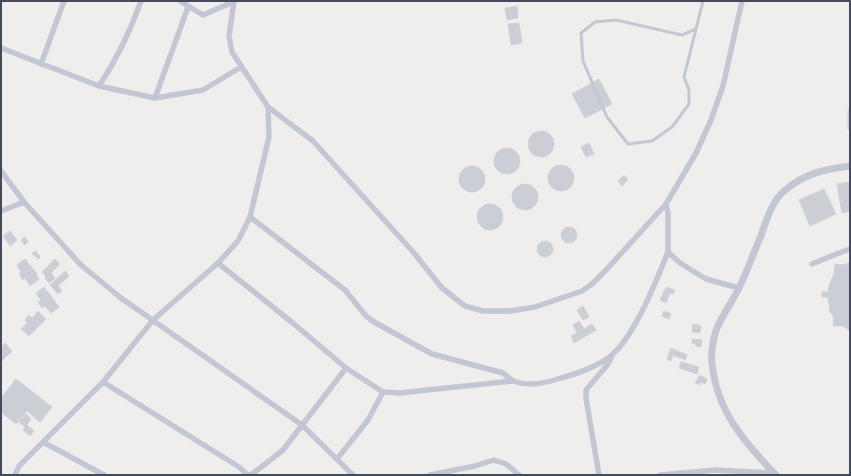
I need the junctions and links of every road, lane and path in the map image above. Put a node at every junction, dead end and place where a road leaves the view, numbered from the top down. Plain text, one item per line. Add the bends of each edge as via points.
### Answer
1 (64, 1) edge
2 (141, 1) edge
3 (180, 1) edge
4 (234, 1) edge
5 (703, 1) edge
6 (742, 1) edge
7 (188, 7) junction
8 (696, 29) junction
9 (1, 48) edge
10 (41, 64) junction
11 (241, 67) junction
12 (99, 86) junction
13 (155, 98) junction
14 (268, 107) junction
15 (850, 166) edge
16 (1, 171) edge
17 (24, 202) junction
18 (666, 204) junction
19 (1, 211) edge
20 (250, 217) junction
21 (850, 249) edge
22 (668, 252) junction
23 (218, 262) junction
24 (812, 264) dead end
25 (739, 288) junction
26 (154, 320) junction
27 (612, 355) junction
28 (346, 368) junction
29 (513, 381) junction
30 (103, 382) junction
31 (383, 392) junction
32 (302, 425) junction
33 (43, 442) junction
34 (337, 459) junction
35 (756, 474) edge
36 (774, 474) edge
37 (15, 475) edge
38 (104, 475) edge
39 (248, 475) edge
40 (251, 475) edge
41 (353, 475) edge
42 (430, 475) edge
43 (518, 475) edge
44 (599, 475) edge
45 (660, 475) edge

1 - 10 street
2 - 12 street via 132,26
3 - 7 street
4 - 7 street via 203,15
4 - 11 street via 229,36 232,52
5 - 8 lane
6 - 18 street via 723,86 711,120 696,153
7 - 13 street
8 - 8 lane via 684,77 689,90 689,104 672,127 652,141 628,144 606,117 583,61 581,33 595,22 616,20 682,35
9 - 10 street
10 - 12 street
11 - 13 street via 203,90
11 - 14 street
12 - 13 street
14 - 18 street via 313,140 442,288 465,306 510,311 534,307 582,291 607,269
14 - 20 street via 269,137
15 - 25 street via 817,172 796,181 782,193 772,208
16 - 17 street
17 - 19 street
17 - 26 street via 81,265 121,298
18 - 22 street
20 - 23 street via 238,241
20 - 29 street via 345,290 374,322 432,354 503,373
21 - 24 street
22 - 25 street via 680,263 706,278
22 - 27 street via 638,319
23 - 26 street
23 - 28 street
25 - 36 street via 717,329 712,348 716,386 731,423
26 - 30 street
26 - 32 street
27 - 29 street via 580,373 542,384 521,384
27 - 44 street via 608,364 586,390
28 - 31 street
28 - 32 street
29 - 31 street via 399,393
30 - 33 street
30 - 39 street
31 - 34 street via 368,420
32 - 34 street
32 - 40 street via 283,450
33 - 37 street via 19,466
33 - 38 street
34 - 41 street
35 - 36 street
35 - 45 street via 715,470
42 - 43 street via 494,460 506,464

